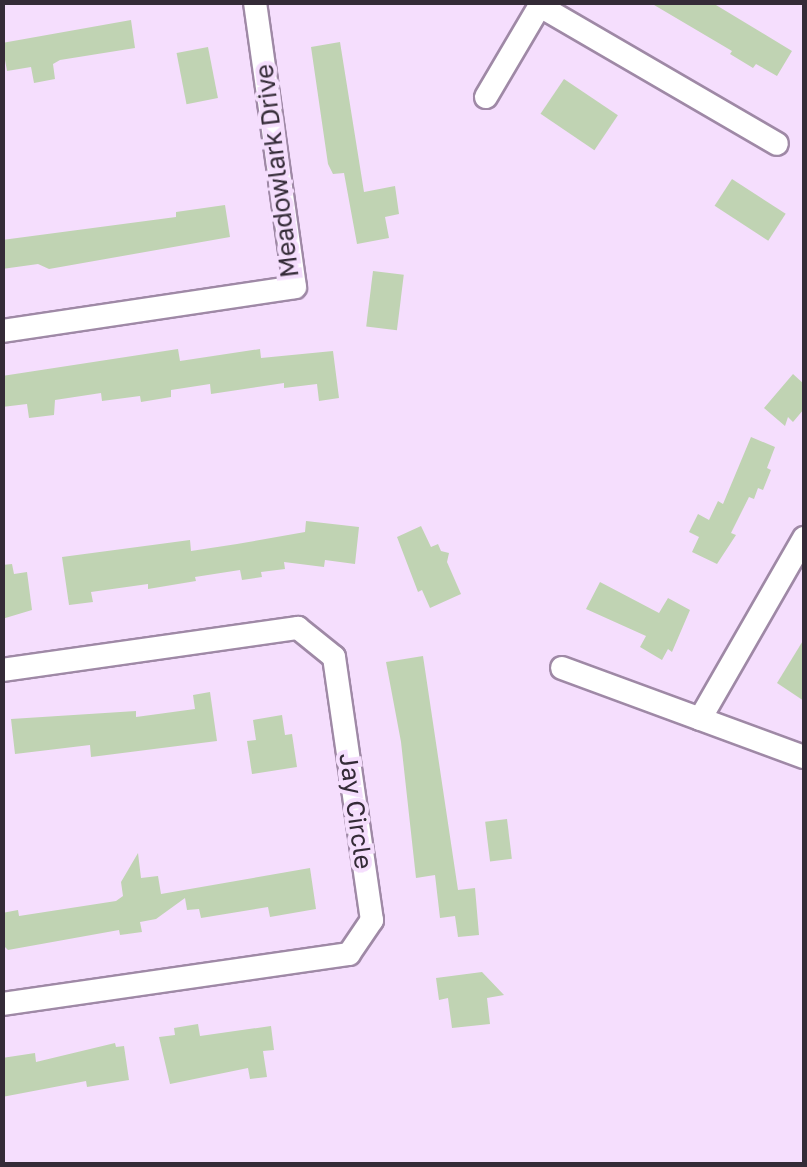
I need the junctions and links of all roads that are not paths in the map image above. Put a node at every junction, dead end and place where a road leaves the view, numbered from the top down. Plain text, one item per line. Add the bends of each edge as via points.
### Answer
1 (256, 2) edge
2 (541, 4) edge
3 (486, 97) dead end
4 (777, 144) dead end
5 (2, 331) edge
6 (804, 538) edge
7 (562, 668) dead end
8 (2, 670) edge
9 (700, 718) junction
10 (804, 757) edge
11 (2, 1004) edge

1 - 5 street, Meadowlark Drive via 295,288
2 - 3 street
2 - 4 street
6 - 9 street
7 - 9 street
8 - 11 street, Jay Circle via 298,628 334,657 372,920 349,954
9 - 10 street

